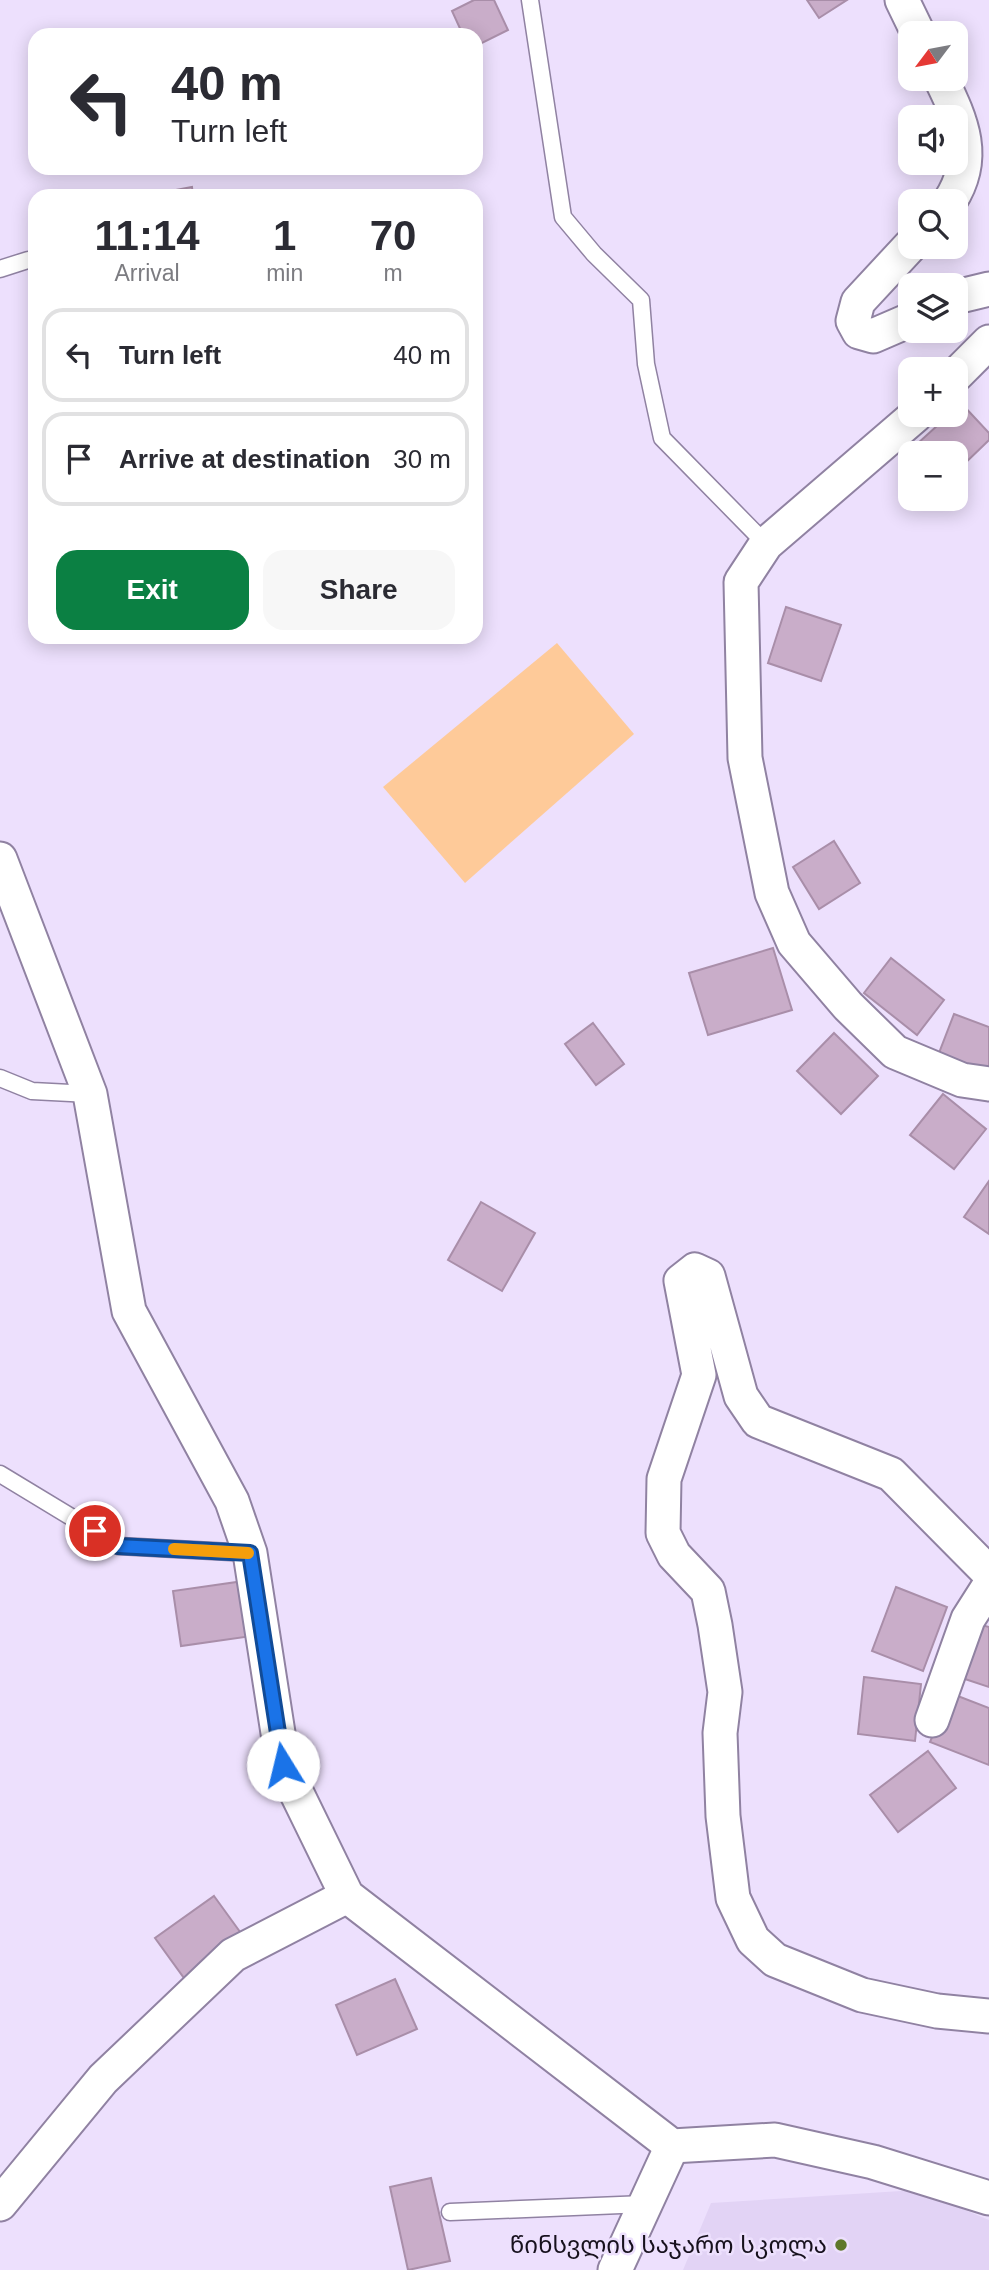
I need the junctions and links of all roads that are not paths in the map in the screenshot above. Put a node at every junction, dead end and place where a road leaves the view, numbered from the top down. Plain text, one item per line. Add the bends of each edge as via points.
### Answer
1 (530, 0) edge
2 (902, 0) edge
3 (912, 21) edge
4 (947, 91) edge
5 (957, 189) edge
6 (898, 259) edge
7 (28, 260) dead end
8 (0, 270) edge
9 (989, 289) edge
10 (968, 294) edge
11 (898, 325) edge
12 (989, 342) edge
13 (968, 363) edge
14 (902, 427) edge
15 (766, 544) junction
16 (0, 859) edge
17 (0, 1078) edge
18 (989, 1084) edge
19 (90, 1094) junction
20 (0, 1474) edge
21 (250, 1553) junction
22 (989, 1573) edge
23 (989, 1586) edge
24 (932, 1720) dead end
25 (346, 1896) junction
26 (989, 2017) edge
27 (671, 2146) junction
28 (989, 2197) edge
29 (0, 2204) edge
30 (645, 2204) junction
31 (450, 2212) dead end
32 (615, 2270) edge

1 - 15 lane via 563,217 641,300 646,364 662,438
2 - 3 street
4 - 5 street via 958,114 966,153
6 - 11 street via 858,302 853,321 859,332 873,336
7 - 8 lane
9 - 10 street
12 - 13 street
14 - 15 street
15 - 18 street via 741,582 745,758 772,893 794,943 895,1052 962,1080
16 - 19 street
17 - 19 lane via 32,1091
19 - 21 street via 129,1311 232,1501
20 - 21 lane via 118,1546
21 - 25 street via 283,1765
22 - 26 street via 891,1474 758,1421 741,1396 708,1276 695,1270 681,1281 699,1375 664,1479 663,1533 674,1555 708,1591 715,1625 725,1692 720,1733 723,1816 733,1898 753,1940 775,1961 862,1995
23 - 24 street via 968,1619
25 - 27 street
25 - 29 street via 233,1955 103,2079
27 - 28 street via 775,2140 873,2162
27 - 30 street
30 - 31 lane
30 - 32 street

